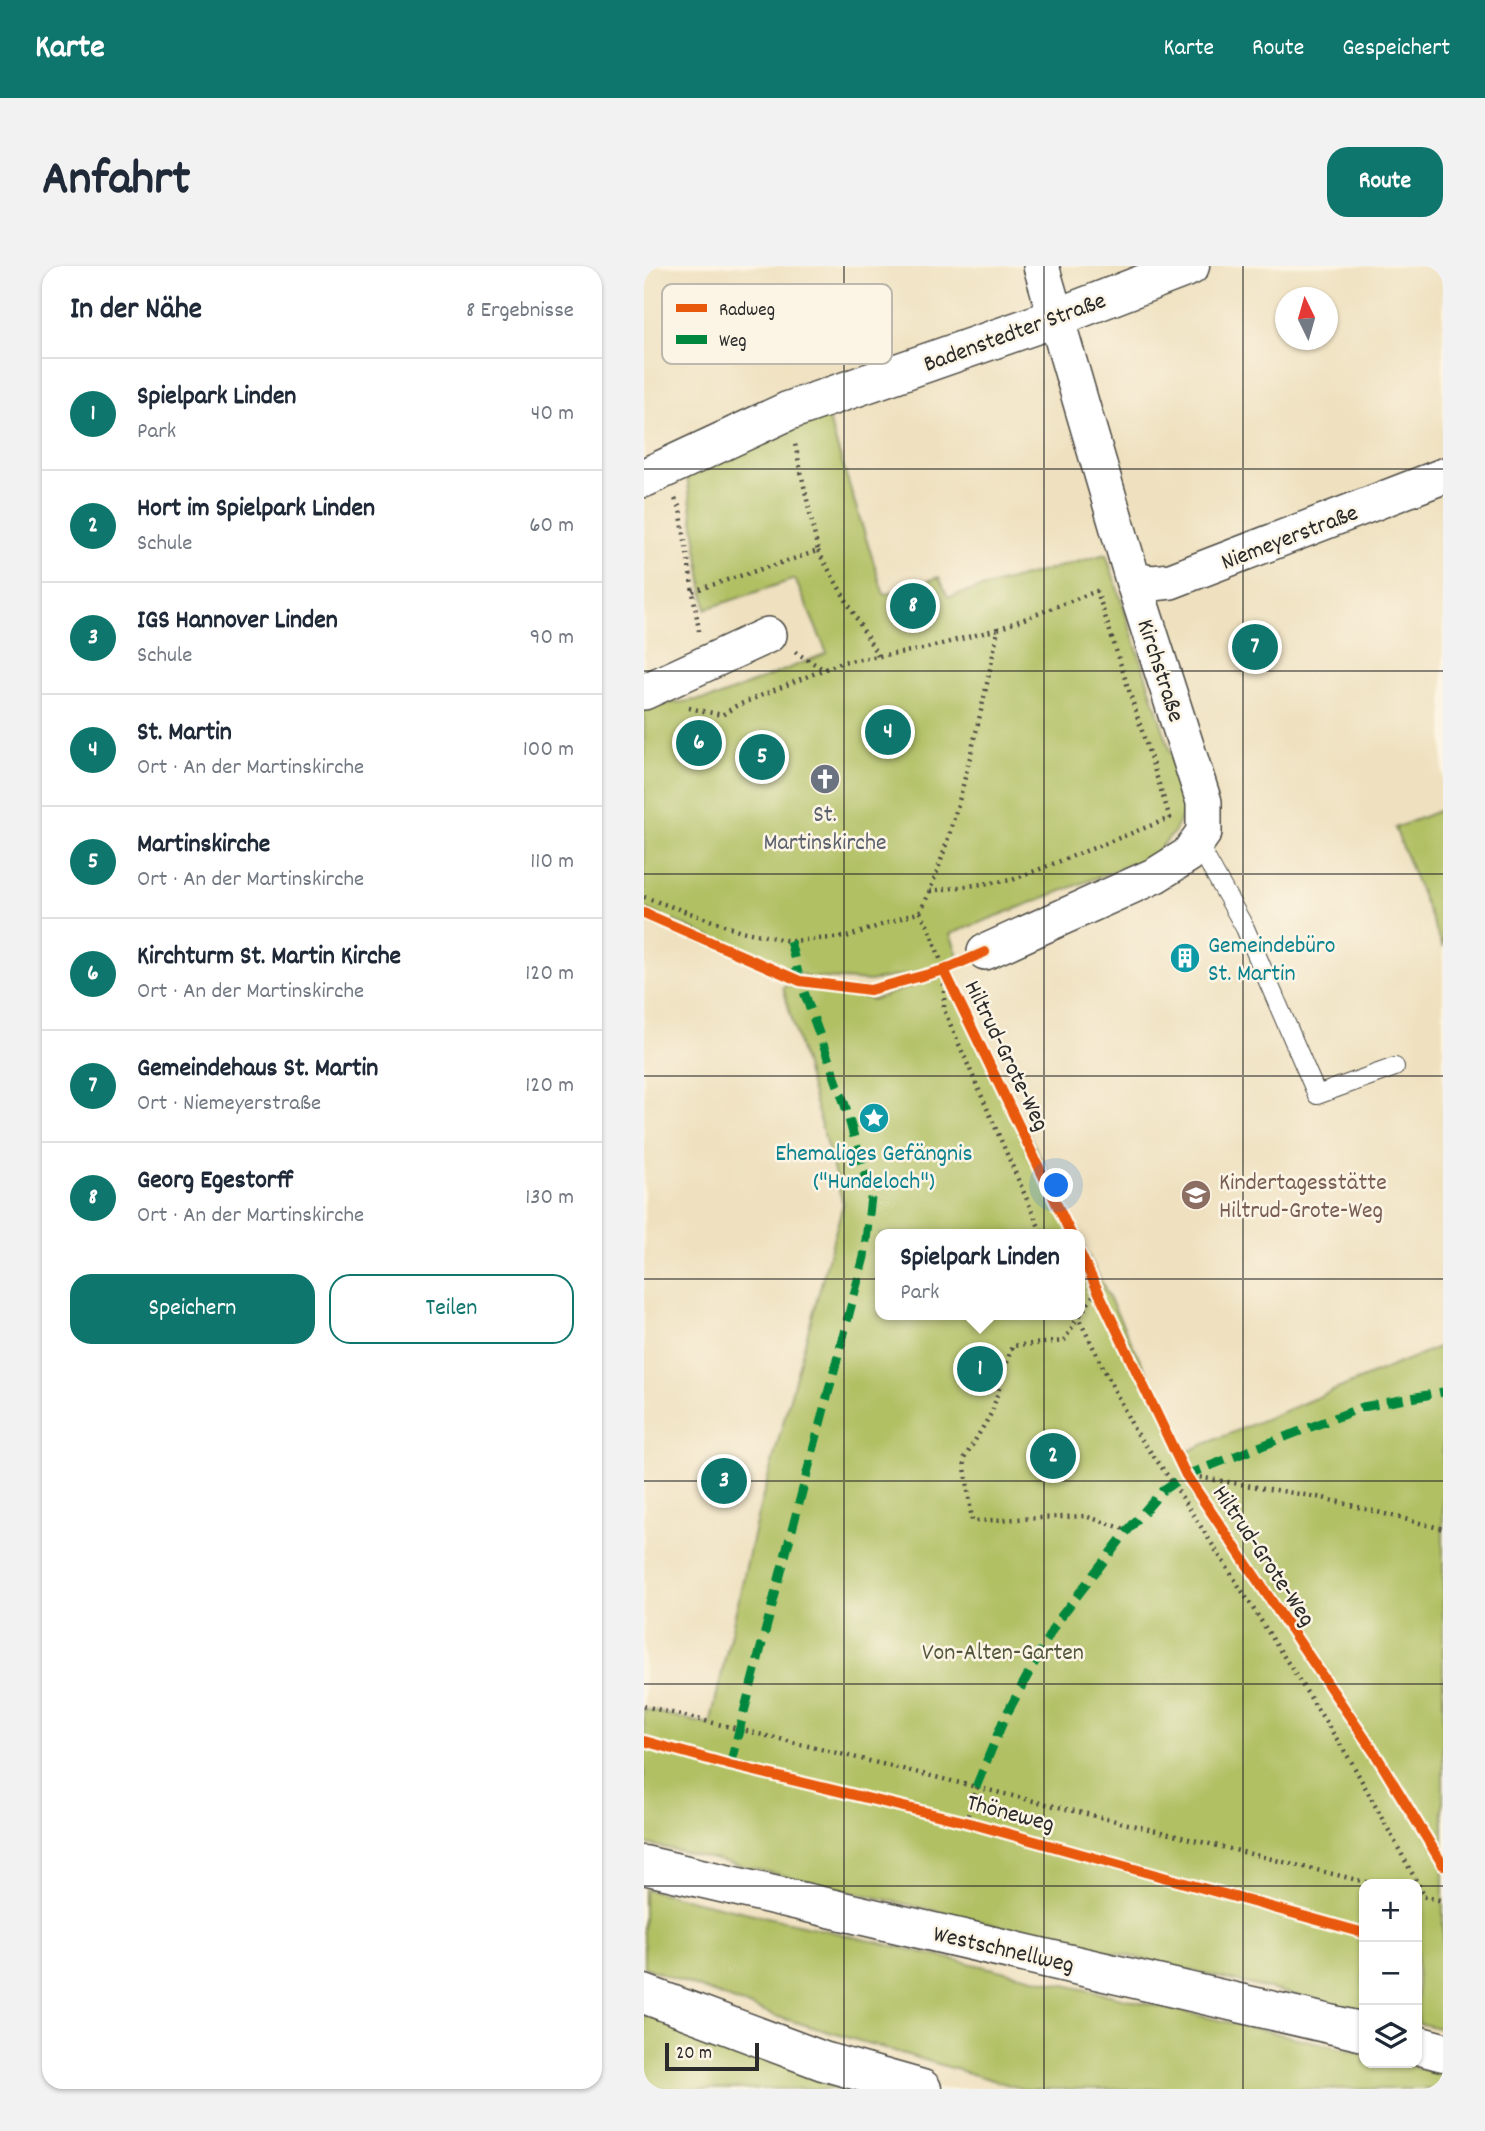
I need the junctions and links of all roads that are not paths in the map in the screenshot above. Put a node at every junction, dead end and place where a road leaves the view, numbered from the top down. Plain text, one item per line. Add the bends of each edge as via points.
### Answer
1 (1041, 266) edge
2 (1190, 266) edge
3 (1058, 317) junction
4 (652, 474) edge
5 (1443, 475) edge
6 (1133, 580) junction
7 (768, 635) dead end
8 (644, 692) edge
9 (1197, 842) junction
10 (985, 951) road end
11 (1395, 1067) dead end
12 (644, 1865) edge
13 (644, 1994) edge
14 (1359, 2031) edge
15 (1422, 2046) edge
16 (1443, 2052) edge
17 (922, 2089) edge

1 - 3 street, Kirchstraße
2 - 3 main road, Badenstedter Straße
3 - 4 main road, Badenstedter Straße via 788,411
3 - 6 street, Kirchstraße
5 - 6 street, Niemeyerstraße via 1180,578 1153,583
6 - 9 street, Kirchstraße via 1204,802 1204,832
7 - 8 street
9 - 10 street via 1188,855 1156,875
9 - 11 lane via 1245,928 1317,1095
12 - 14 main road, Westschnellweg
13 - 17 main road via 824,2061
15 - 16 main road

